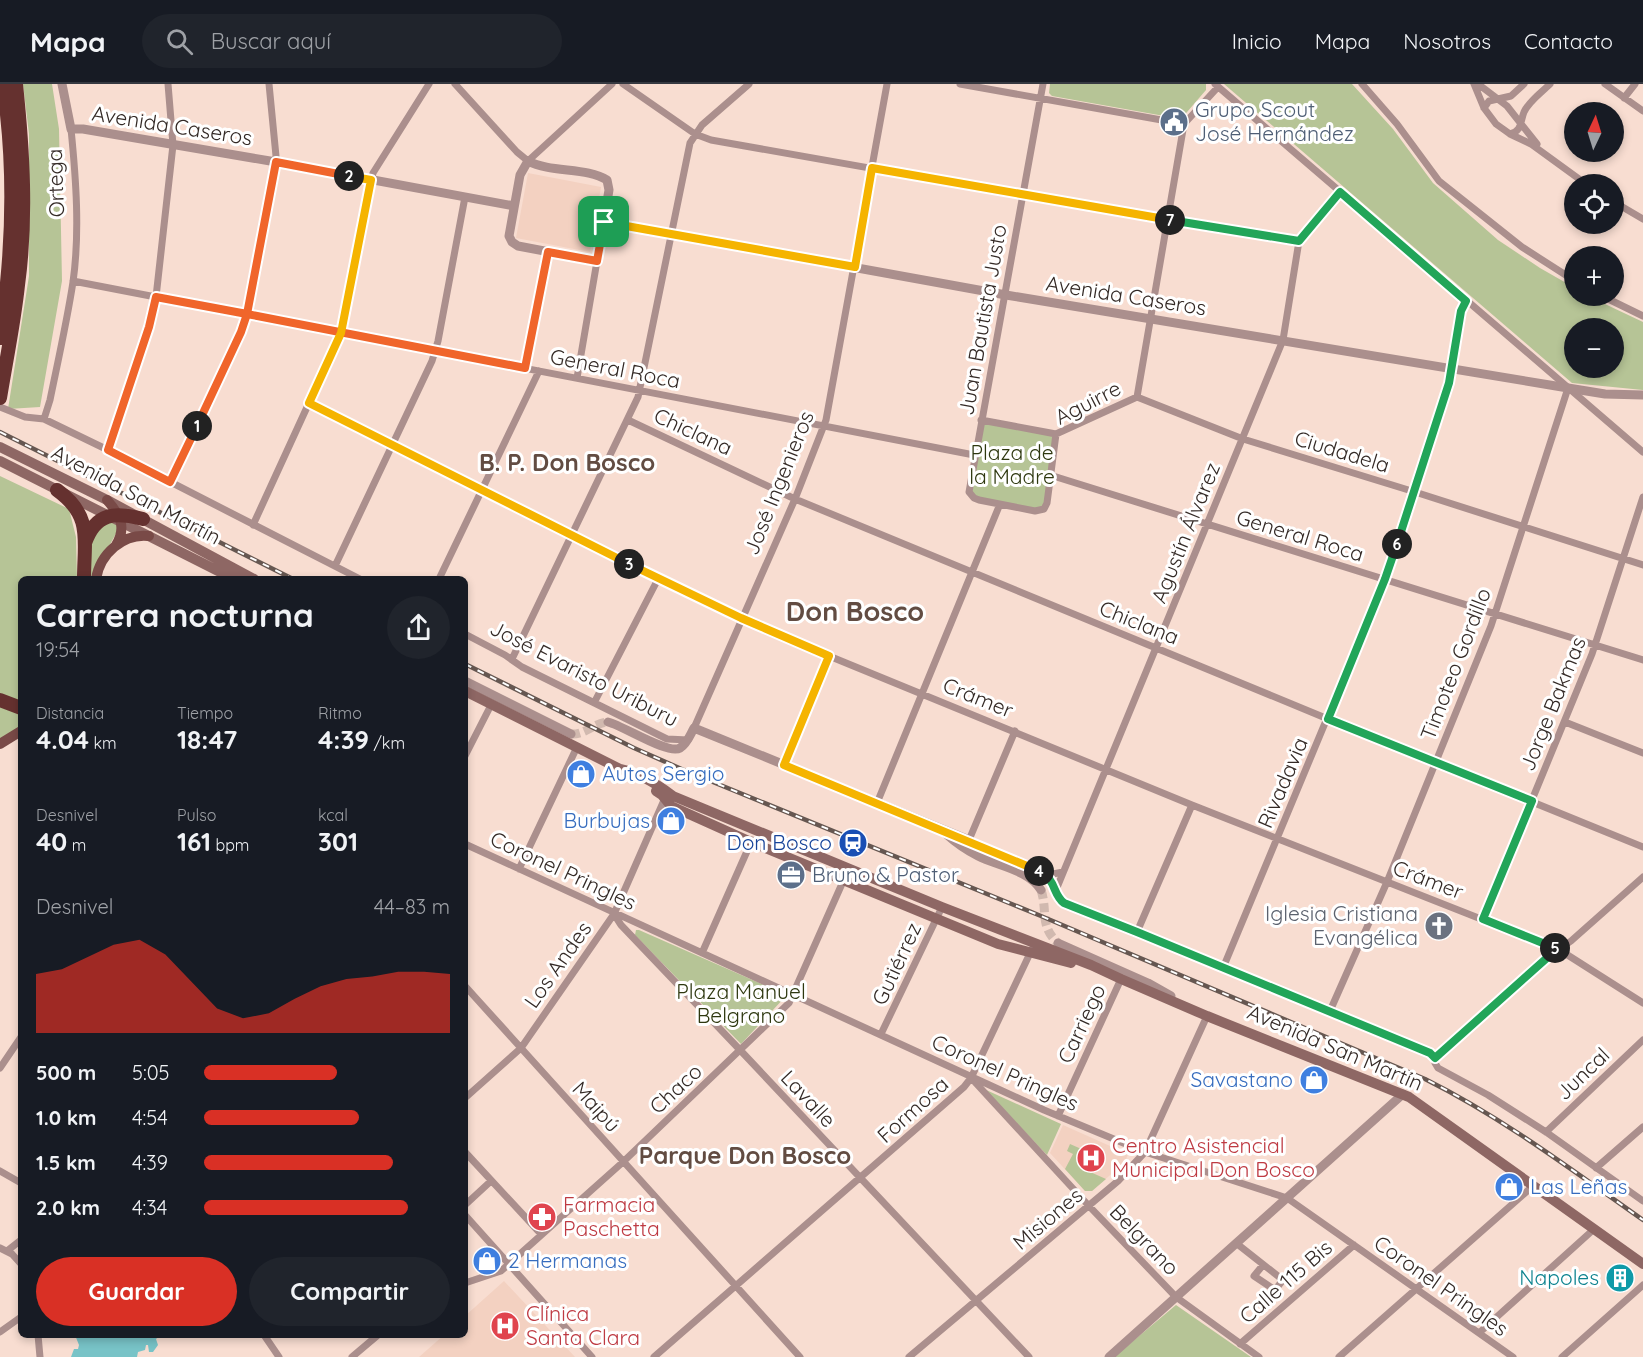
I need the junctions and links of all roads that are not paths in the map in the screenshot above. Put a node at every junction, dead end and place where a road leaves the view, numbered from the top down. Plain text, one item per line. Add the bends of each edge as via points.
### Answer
1 (3, 84) edge
2 (16, 84) edge
3 (62, 84) edge
4 (168, 84) edge
5 (269, 84) edge
6 (429, 84) edge
7 (455, 84) edge
8 (612, 84) edge
9 (623, 84) edge
10 (749, 84) edge
11 (887, 84) edge
12 (960, 84) edge
13 (1043, 84) edge
14 (1362, 84) edge
15 (1476, 84) edge
16 (1524, 84) edge
17 (1551, 84) edge
18 (1605, 84) edge
19 (1635, 84) edge
20 (1216, 85) edge
21 (1624, 98) junction
22 (1041, 99) junction
23 (1498, 99) junction
24 (1484, 108) junction
25 (1643, 111) edge
26 (1184, 124) junction
27 (1521, 124) junction
28 (71, 129) junction
29 (695, 134) junction
30 (1510, 134) junction
31 (173, 145) junction
32 (1547, 155) junction
33 (528, 161) junction
34 (276, 162) junction
35 (872, 168) junction
36 (1573, 174) edge
37 (371, 180) junction
38 (1340, 192) junction
39 (1022, 195) junction
40 (465, 197) junction
41 (514, 206) junction
42 (1624, 208) edge
43 (1168, 219) junction
44 (1643, 219) edge
45 (604, 222) junction
46 (672, 235) junction
47 (1299, 241) junction
48 (548, 252) junction
49 (597, 261) junction
50 (855, 267) junction
51 (1564, 274) edge
52 (73, 281) junction
53 (1006, 295) junction
54 (156, 297) junction
55 (1466, 301) junction
56 (1622, 306) edge
57 (247, 314) junction
58 (1643, 316) edge
59 (1151, 318) junction
60 (341, 333) junction
61 (0, 338) edge
62 (1283, 340) junction
63 (435, 351) junction
64 (525, 368) junction
65 (1452, 369) junction
66 (538, 370) junction
67 (577, 378) junction
68 (1568, 388) junction
69 (640, 390) junction
70 (1643, 395) edge
71 (1137, 397) junction
72 (0, 398) edge
73 (309, 403) junction
74 (0, 407) edge
75 (44, 419) junction
76 (628, 420) junction
77 (981, 420) junction
78 (824, 427) junction
79 (1056, 434) junction
80 (1243, 439) junction
81 (393, 445) junction
82 (0, 447) edge
83 (108, 450) junction
84 (1643, 452) edge
85 (974, 455) junction
86 (0, 461) edge
87 (1050, 475) junction
88 (170, 482) junction
89 (57, 490) junction
90 (482, 491) junction
91 (1415, 492) junction
92 (1643, 497) edge
93 (795, 499) junction
94 (107, 500) junction
95 (1000, 504) junction
96 (116, 517) junction
97 (143, 519) junction
98 (253, 525) junction
99 (1207, 525) junction
100 (1523, 526) junction
101 (149, 536) junction
102 (572, 536) junction
103 (116, 545) junction
104 (84, 553) junction
105 (1624, 559) junction
106 (1643, 565) edge
107 (335, 566) junction
108 (970, 572) junction
109 (92, 576) edge
110 (94, 576) edge
111 (228, 576) edge
112 (248, 576) edge
113 (354, 576) edge
114 (440, 576) edge
115 (658, 579) junction
116 (1385, 579) junction
117 (1496, 614) junction
118 (741, 618) junction
119 (468, 636) edge
120 (1595, 645) junction
121 (1157, 648) junction
122 (829, 656) junction
123 (512, 659) junction
124 (1643, 660) edge
125 (468, 682) edge
126 (922, 692) junction
127 (468, 693) edge
128 (0, 700) edge
129 (594, 703) junction
130 (491, 705) junction
131 (18, 707) edge
132 (1328, 719) junction
133 (608, 722) tunnel mouth
134 (1564, 722) junction
135 (694, 728) junction
136 (1015, 731) junction
137 (18, 733) edge
138 (571, 734) dead end
139 (688, 740) junction
140 (0, 744) edge
141 (577, 747) junction
142 (468, 750) edge
143 (1643, 753) edge
144 (1436, 762) junction
145 (784, 765) junction
146 (620, 769) junction
147 (1107, 769) junction
148 (665, 798) junction
149 (1532, 801) junction
150 (877, 804) junction
151 (1192, 805) junction
152 (675, 809) junction
153 (727, 818) junction
154 (938, 828) junction
155 (756, 830) junction
156 (969, 840) junction
157 (1278, 840) junction
158 (751, 842) junction
159 (468, 845) edge
160 (1643, 847) edge
161 (849, 868) junction
162 (519, 869) junction
163 (1063, 872) junction
164 (1043, 873) junction
165 (1643, 877) edge
166 (844, 880) junction
167 (1387, 882) junction
168 (1041, 890) tunnel mouth
169 (1056, 890) junction
170 (942, 907) junction
171 (614, 914) junction
172 (936, 918) junction
173 (1483, 919) junction
174 (1137, 932) junction
175 (1058, 943) tunnel mouth
176 (1032, 948) junction
177 (1559, 950) junction
178 (702, 953) junction
179 (1223, 968) junction
180 (1118, 978) junction
181 (468, 989) edge
182 (794, 994) junction
183 (1643, 1003) edge
184 (1191, 1009) junction
185 (1330, 1011) junction
186 (1207, 1016) junction
187 (881, 1034) junction
188 (1643, 1040) edge
189 (18, 1041) edge
190 (520, 1048) junction
191 (741, 1051) junction
192 (1435, 1058) junction
193 (0, 1068) edge
194 (971, 1078) junction
195 (1403, 1094) junction
196 (468, 1095) edge
197 (1058, 1116) junction
198 (1643, 1127) edge
199 (1546, 1132) junction
200 (1145, 1152) junction
201 (468, 1155) edge
202 (623, 1162) junction
203 (1596, 1168) junction
204 (0, 1171) edge
205 (861, 1178) junction
206 (18, 1181) edge
207 (491, 1181) junction
208 (1533, 1186) junction
209 (1287, 1198) junction
210 (1643, 1201) edge
211 (468, 1203) edge
212 (1089, 1206) junction
213 (468, 1218) edge
214 (1593, 1230) junction
215 (541, 1234) junction
216 (18, 1242) edge
217 (1236, 1243) junction
218 (1354, 1245) junction
219 (4, 1250) edge
220 (18, 1262) edge
221 (509, 1263) junction
222 (1643, 1264) edge
223 (1263, 1265) dead end
224 (468, 1282) edge
225 (1643, 1285) edge
226 (736, 1287) junction
227 (1415, 1288) junction
228 (1176, 1297) junction
229 (977, 1302) junction
230 (18, 1319) edge
231 (0, 1332) edge
232 (1479, 1333) junction
233 (38, 1338) edge
234 (266, 1338) edge
235 (374, 1338) edge
236 (1240, 1344) junction
237 (40, 1357) edge
238 (279, 1357) edge
239 (352, 1357) edge
240 (592, 1357) edge
241 (654, 1357) edge
242 (800, 1357) edge
243 (909, 1357) edge
244 (1029, 1357) edge
245 (1109, 1357) edge
246 (1259, 1357) edge
247 (1339, 1357) edge
248 (1513, 1357) edge
249 (1562, 1357) edge

1 - 61 highway via 11,166 11,239
2 - 72 highway via 23,224 19,285
3 - 28 street, Ortega
4 - 31 street
5 - 34 street
6 - 37 street via 375,167
7 - 33 street
8 - 33 street
9 - 29 street
10 - 29 street
11 - 35 street, José Ingenieros
12 - 22 street
13 - 22 street, Juan Bautista Justo
14 - 51 street via 1439,181 1509,237
15 - 23 street
15 - 24 street
16 - 23 street via 1511,96
17 - 27 street via 1526,108
18 - 21 street
19 - 21 street
20 - 26 street
20 - 38 street
21 - 25 street
22 - 26 street
22 - 39 street, Juan Bautista Justo
23 - 24 street
23 - 27 street
24 - 30 street
26 - 43 street, Aguirre
27 - 30 street
27 - 32 street
28 - 31 street, Avenida Caseros
28 - 52 street, Ortega via 76,208
29 - 35 street
29 - 46 street via 687,155
30 - 32 street
31 - 34 street, Avenida Caseros
31 - 54 street
32 - 36 street
33 - 41 street via 520,176
33 - 45 street via 607,180
34 - 37 street, Avenida Caseros
34 - 57 street
35 - 39 street
35 - 50 street, José Ingenieros
37 - 40 street, Avenida Caseros
37 - 60 street
38 - 47 street
38 - 55 street
39 - 43 street
39 - 53 street, Juan Bautista Justo
40 - 41 street, Avenida Caseros
40 - 63 street
41 - 48 street via 509,236 512,242
42 - 44 street
43 - 47 street
43 - 59 street, Aguirre
45 - 46 street, Avenida Caseros
45 - 49 street
46 - 50 street, Avenida Caseros
46 - 69 street
47 - 62 street, Agustín Álvarez
48 - 49 street
48 - 64 street
49 - 67 street
50 - 53 street, Avenida Caseros
50 - 78 street, José Ingenieros
52 - 54 street, General Roca
52 - 75 street, Ortega
53 - 59 street, Avenida Caseros
53 - 77 street, Juan Bautista Justo
54 - 57 street, General Roca
54 - 83 street
55 - 65 street, Rivadavia
55 - 68 street
56 - 58 street
57 - 60 street, General Roca
57 - 88 street
59 - 62 street, Avenida Caseros
59 - 71 street, Aguirre
60 - 63 street, General Roca
60 - 73 street
62 - 65 street, Avenida Caseros
62 - 80 street, Agustín Álvarez
63 - 64 street, General Roca
63 - 81 street
64 - 66 street, General Roca
65 - 68 street, Avenida Caseros
65 - 91 street, Rivadavia
66 - 67 street, General Roca
66 - 90 street
67 - 69 street, General Roca
68 - 70 street, Avenida Caseros
68 - 84 street
68 - 100 street, Timoteo Gordillo
69 - 76 street
69 - 78 street, General Roca
71 - 79 street, Aguirre
71 - 80 street, Ciudadela
73 - 81 street, Crámer
73 - 98 street
74 - 75 street
75 - 83 street
76 - 93 street, Chiclana
76 - 102 street
77 - 79 street
77 - 85 street, Juan Bautista Justo
78 - 85 street, General Roca
78 - 93 street, José Ingenieros
79 - 87 street, Aguirre
80 - 91 street, Ciudadela
80 - 99 street, Agustín Álvarez
81 - 90 street, Crámer
81 - 107 street
82 - 94 main road, Avenida San Martín
83 - 88 street
85 - 95 street, Juan Bautista Justo via 969,492 974,498
86 - 89 main road, Avenida San Martín
87 - 95 street, Aguirre via 1047,503 1040,511
87 - 99 street, General Roca
88 - 98 street
89 - 96 main road, Avenida San Martín
89 - 104 highway via 78,510 84,527
90 - 102 street, Crámer
90 - 114 street
91 - 100 street, Ciudadela
91 - 116 street, Rivadavia
92 - 105 street, Jorge Bakmas
93 - 108 street, Chiclana
93 - 118 street, José Ingenieros
94 - 96 main road
94 - 97 main road, Avenida San Martín
95 - 108 street
96 - 97 highway
96 - 101 main road, Avenida San Martín
96 - 103 main road via 121,536
96 - 104 highway via 99,521 90,532
97 - 112 main road, Avenida San Martín
98 - 107 street
99 - 116 street, General Roca
99 - 121 street, Agustín Álvarez
100 - 105 street, Ciudadela
100 - 117 street, Timoteo Gordillo
101 - 103 main road via 134,536
101 - 111 main road, Avenida San Martín
102 - 115 street, Crámer
102 - 123 street
103 - 110 main road
104 - 109 highway
105 - 106 street, Ciudadela
105 - 120 street, Jorge Bakmas
107 - 113 street
108 - 121 street, Chiclana
108 - 126 street
115 - 118 street, Crámer
115 - 129 street
116 - 117 street, General Roca
116 - 132 street, Rivadavia
117 - 120 street, General Roca
117 - 144 street, Timoteo Gordillo
118 - 122 street, Crámer
118 - 135 street, José Ingenieros
119 - 123 street, José Evaristo Uriburu
120 - 124 street, General Roca
120 - 134 street, Jorge Bakmas
121 - 132 street, Chiclana
121 - 147 street, Agustín Álvarez
122 - 126 street, Crámer
122 - 145 street
123 - 129 street, José Evaristo Uriburu
125 - 138 street
126 - 136 street, Crámer
126 - 150 street
127 - 130 main road, Avenida San Martín
128 - 131 highway
129 - 139 street, José Evaristo Uriburu via 667,739
130 - 141 main road, Avenida San Martín
130 - 142 street
132 - 144 street, Chiclana
132 - 157 street, Rivadavia
133 - 139 street via 669,749 681,748
134 - 143 street
134 - 149 street, Jorge Bakmas
135 - 139 street, José Ingenieros
135 - 145 street, José Evaristo Uriburu
136 - 147 street, Crámer
136 - 156 street
137 - 140 main road
141 - 146 main road, Avenida San Martín
141 - 162 street
144 - 149 street, Chiclana
144 - 167 street, Timoteo Gordillo
145 - 150 street, José Evaristo Uriburu
146 - 148 main road, Avenida San Martín
146 - 153 main road, Avenida San Martín
147 - 151 street, Crámer
147 - 163 street, Agustín Álvarez
148 - 152 main road, Avenida San Martín
148 - 171 street, Los Andes
149 - 160 street, Chiclana
149 - 173 street, Jorge Bakmas
150 - 154 street, José Evaristo Uriburu
151 - 157 street, Crámer
151 - 174 street
152 - 153 main road via 687,807 724,822
152 - 158 main road, Avenida San Martín
153 - 155 main road, Avenida San Martín
154 - 156 street, José Evaristo Uriburu
154 - 168 street via 963,848 1029,877
155 - 158 street
155 - 161 main road, Avenida San Martín
156 - 164 street, José Evaristo Uriburu
157 - 167 street, Crámer
157 - 179 street, Rivadavia
158 - 166 main road, Avenida San Martín
158 - 178 street
159 - 162 street, Coronel Pringles
161 - 166 street, Chaco
161 - 170 main road, Avenida San Martín
162 - 171 street, Coronel Pringles
163 - 164 street, José Evaristo Uriburu
163 - 169 street, Agustín Álvarez
164 - 169 street, José Evaristo Uriburu
165 - 177 street
166 - 172 main road, Avenida San Martín
166 - 182 street, Chaco
167 - 173 street, Crámer
167 - 185 street, Timoteo Gordillo
169 - 174 street, José Evaristo Uriburu via 1064,903
170 - 172 street, Gutiérrez
170 - 176 main road, Avenida San Martín
171 - 178 street, Coronel Pringles
171 - 190 street, Los Andes
171 - 191 street, Lavalle
172 - 176 main road, Avenida San Martín via 998,944
172 - 187 street, Gutiérrez
173 - 177 street, Crámer
174 - 179 street, José Evaristo Uriburu
175 - 184 street via 1148,982
176 - 180 main road, Avenida San Martín
176 - 194 street, Formosa
177 - 183 street, Crámer
177 - 192 street
178 - 182 street, Coronel Pringles
179 - 185 street, José Evaristo Uriburu
180 - 184 main road, Avenida San Martín
180 - 197 street, Carriego
181 - 190 street, Maipú
182 - 187 street, Coronel Pringles
182 - 191 street, Chaco
184 - 186 main road, Avenida San Martín
185 - 192 street, José Evaristo Uriburu
186 - 195 main road, Avenida San Martín
186 - 200 street, Misiones
187 - 194 street, Coronel Pringles
188 - 199 street, Juncal
189 - 193 street
190 - 196 street, Los Andes
190 - 202 street, Maipú
191 - 202 street, Chaco
191 - 205 street, Lavalle
192 - 199 street, José Evaristo Uriburu via 1438,1068
194 - 197 street, Coronel Pringles
194 - 205 street, Formosa
194 - 212 street, Belgrano
195 - 208 main road, Avenida San Martín
195 - 209 street
197 - 200 street, Coronel Pringles
198 - 203 street
199 - 203 street, José Evaristo Uriburu
200 - 209 street, Coronel Pringles
200 - 212 street, Misiones
201 - 207 street
202 - 215 street, Chaco
202 - 226 street, Maipú
203 - 210 street, José Evaristo Uriburu
204 - 206 street
205 - 226 street, Formosa
205 - 229 street, Lavalle
207 - 211 street
207 - 215 street
208 - 214 main road, Avenida San Martín
208 - 227 street
209 - 217 street
209 - 218 street, Coronel Pringles
212 - 228 street, Belgrano
212 - 229 street, Misiones
213 - 221 street
214 - 222 main road, Avenida San Martín
214 - 232 street
215 - 221 street, Chaco
216 - 219 street
217 - 223 street
217 - 228 street
218 - 227 street, Coronel Pringles
218 - 236 street, Calle 115 Bis
219 - 220 street
221 - 224 street, Chaco via 499,1273
221 - 240 street
225 - 249 street
226 - 241 street, Formosa
226 - 242 street, Maipú
227 - 232 street, Coronel Pringles
227 - 247 street
228 - 236 street, Belgrano
228 - 245 street
229 - 243 street, Misiones
229 - 244 street, Lavalle
230 - 231 street
232 - 248 street, Coronel Pringles
233 - 237 street
234 - 238 street
235 - 239 street
236 - 246 street, Belgrano

